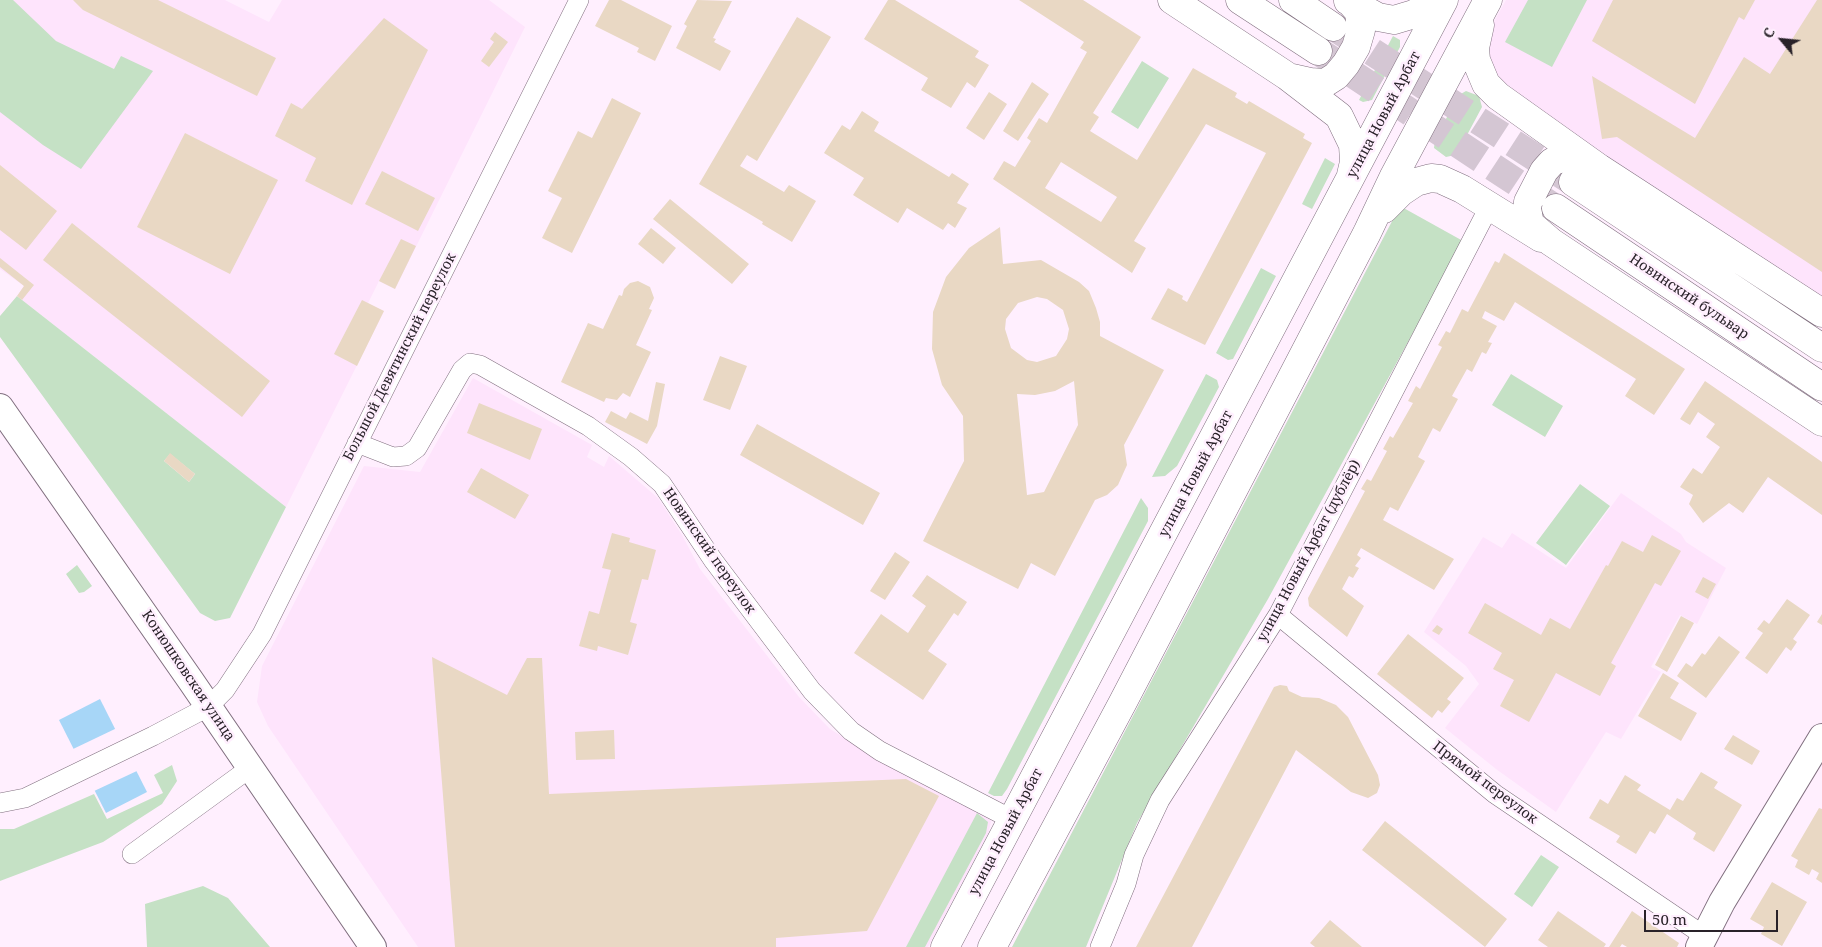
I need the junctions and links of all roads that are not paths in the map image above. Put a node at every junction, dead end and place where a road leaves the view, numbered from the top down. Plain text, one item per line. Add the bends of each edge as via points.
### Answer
1 (580, 0) edge
2 (1172, 0) edge
3 (1240, 0) edge
4 (1293, 0) edge
5 (1437, 0) edge
6 (1444, 0) edge
7 (1348, 1) edge
8 (1487, 2) edge
9 (1333, 27) tunnel mouth
10 (1318, 51) tunnel mouth
11 (1287, 76) junction
12 (1599, 168) junction
13 (1573, 182) tunnel mouth
14 (1346, 188) junction
15 (1489, 207) junction
16 (1556, 208) tunnel mouth
17 (1368, 233) junction
18 (1551, 242) junction
19 (1822, 313) edge
20 (1822, 348) edge
21 (1822, 387) edge
22 (0, 407) edge
23 (1822, 422) edge
24 (357, 443) junction
25 (1278, 615) junction
26 (208, 707) junction
27 (1822, 737) edge
28 (250, 768) junction
29 (0, 803) edge
30 (1013, 820) junction
31 (132, 854) dead end
32 (1701, 941) edge
33 (373, 947) edge
34 (945, 947) edge
35 (992, 947) edge
36 (1100, 947) edge

1 - 24 street, Большой Девятинский переулок
2 - 11 main road
3 - 10 main road
4 - 9 main road
5 - 7 main road via 1414,14 1394,20 1378,18
6 - 14 main road, улица Новый Арбат
7 - 11 main road via 1361,18 1360,38 1346,64 1331,80 1319,84
8 - 12 main road via 1476,48 1480,72 1486,84 1510,106
8 - 17 main road via 1394,176
11 - 14 main road via 1329,106 1348,129 1354,162
12 - 18 main road via 1566,156 1552,162 1544,171 1528,202 1527,218
12 - 19 main road
13 - 20 main road
14 - 30 main road, улица Новый Арбат
15 - 17 main road via 1449,182 1423,179 1401,192
15 - 18 main road
15 - 25 street, улица Новый Арбат (дублёр)
16 - 21 main road, Новинский бульвар
17 - 35 main road
18 - 23 main road
22 - 26 main road, Конюшковская улица
24 - 26 street, Большой Девятинский переулок via 262,634 225,690
24 - 30 street, Новинский переулок via 394,457 406,456 417,448 465,365 476,364 588,426 662,484 713,560 812,692 851,730 880,751
25 - 32 street, Прямой переулок via 1495,794
25 - 36 street, улица Новый Арбат (дублёр) via 1160,800 1138,846
26 - 28 main road, Конюшковская улица
26 - 29 street, Большой Девятинский переулок via 25,798
27 - 32 main road
28 - 31 street
28 - 33 main road, Конюшковская улица
30 - 34 main road, улица Новый Арбат

